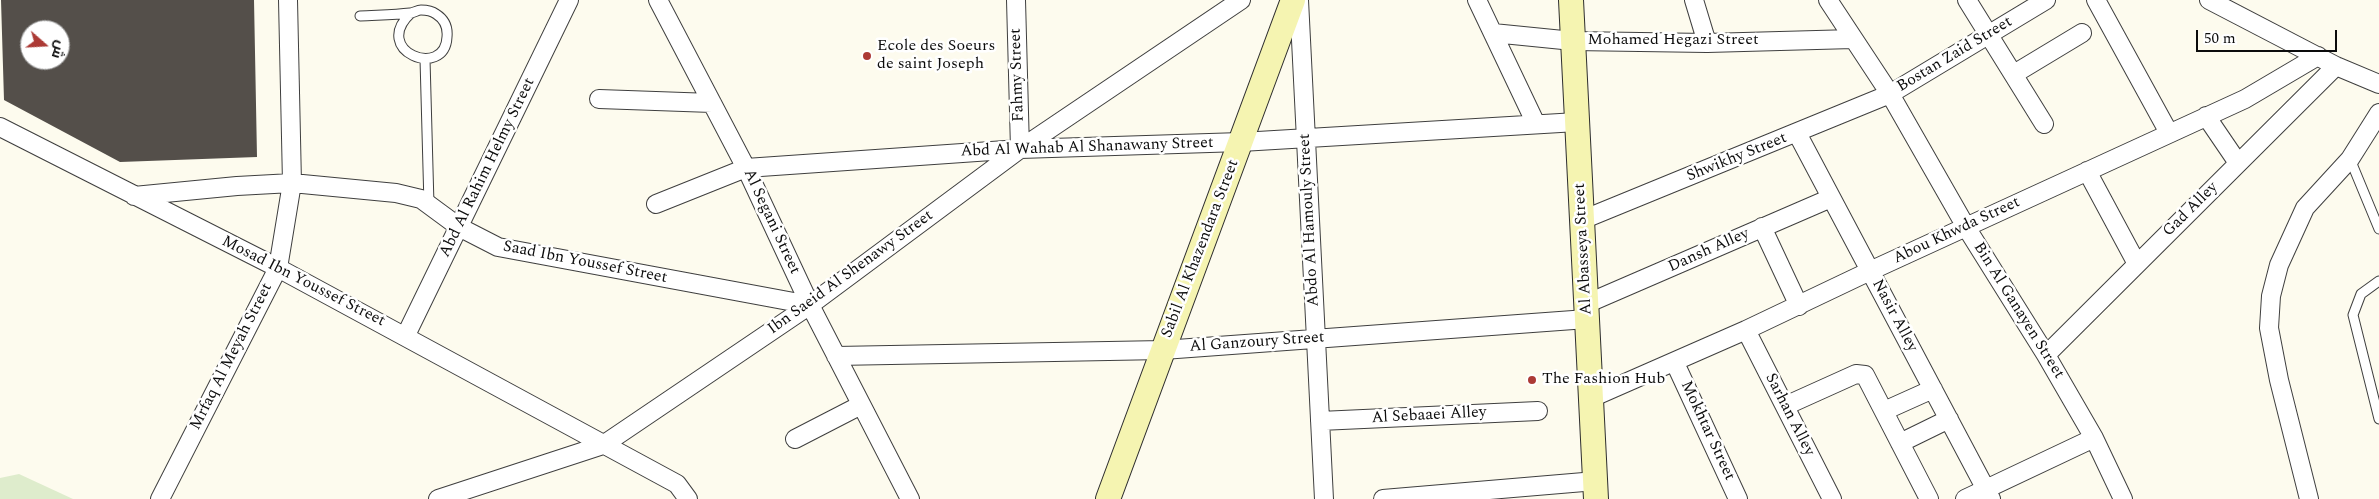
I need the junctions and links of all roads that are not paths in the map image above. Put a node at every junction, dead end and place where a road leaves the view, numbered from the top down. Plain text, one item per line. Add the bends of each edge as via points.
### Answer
1 (288, 0) edge
2 (570, 0) edge
3 (658, 0) edge
4 (1016, 0) edge
5 (1240, 0) edge
6 (1293, 0) edge
7 (1299, 0) edge
8 (1477, 0) edge
9 (1571, 0) edge
10 (1694, 0) edge
11 (1828, 0) edge
12 (1967, 0) edge
13 (2046, 0) edge
14 (2096, 0) edge
15 (2210, 0) edge
16 (411, 13) junction
17 (360, 16) dead end
18 (1493, 33) junction
19 (2082, 33) dead end
20 (1988, 34) junction
21 (1853, 39) junction
22 (1573, 41) junction
23 (1707, 43) junction
24 (2318, 56) junction
25 (425, 59) junction
26 (2336, 66) junction
27 (2014, 74) junction
28 (2379, 84) edge
29 (1890, 94) junction
30 (599, 99) dead end
31 (712, 103) junction
32 (2379, 113) edge
33 (2206, 116) junction
34 (1578, 122) junction
35 (1536, 124) junction
36 (2044, 124) dead end
37 (0, 126) edge
38 (1797, 133) junction
39 (2169, 133) junction
40 (1306, 137) junction
41 (1241, 142) junction
42 (1020, 149) junction
43 (2350, 159) junction
44 (2238, 163) junction
45 (746, 168) junction
46 (2087, 171) junction
47 (292, 183) junction
48 (134, 196) junction
49 (1832, 198) junction
50 (656, 204) dead end
51 (430, 205) junction
52 (1582, 220) junction
53 (459, 227) junction
54 (1762, 227) junction
55 (1966, 227) junction
56 (2379, 229) edge
57 (2137, 264) junction
58 (278, 268) junction
59 (1870, 271) junction
60 (2379, 281) edge
61 (810, 305) junction
62 (1799, 306) junction
63 (1587, 311) junction
64 (1746, 330) junction
65 (406, 336) junction
66 (1316, 339) junction
67 (1163, 350) junction
68 (2046, 355) junction
69 (836, 356) junction
70 (1675, 363) junction
71 (1932, 389) junction
72 (1591, 398) junction
73 (861, 405) junction
74 (1784, 406) junction
75 (1538, 410) dead end
76 (1884, 411) junction
77 (1949, 419) junction
78 (2379, 420) edge
79 (1320, 421) junction
80 (2094, 438) junction
81 (795, 440) dead end
82 (1900, 443) junction
83 (603, 446) junction
84 (1590, 490) edge
85 (1988, 494) edge
86 (160, 499) edge
87 (438, 499) edge
88 (688, 499) edge
89 (910, 499) edge
90 (1108, 499) edge
91 (1324, 499) edge
92 (1383, 499) edge
93 (1738, 499) edge
94 (1832, 499) edge
95 (1929, 499) edge
96 (1965, 499) edge
97 (2123, 499) edge
98 (2309, 499) edge

1 - 47 street, Mrfaq Al Meyah Street
2 - 53 street, Abd Al Rahim Helmy Street
3 - 31 street, Al Segani Street
4 - 42 street, Fahmy Street
5 - 42 street, Ibn Saeid Al Shenawy Street
6 - 41 main road, Sabil Al Khazendara Street
7 - 40 street, Abdo Al Hamouly Street
8 - 18 street
9 - 22 main road, Al Abasseya Street
10 - 23 street
11 - 21 street, Bin Al Ganayen Street
12 - 20 street
13 - 20 street, Bostan Zaid Street
14 - 39 street
15 - 24 street
16 - 17 lane
16 - 25 lane via 403,20 400,42 405,51
16 - 25 lane via 432,12 446,27 444,48
18 - 22 street, Mohamed Hegazi Street
18 - 35 street
19 - 27 street
20 - 27 street
20 - 29 street, Bostan Zaid Street
21 - 23 street, Mohamed Hegazi Street
21 - 29 street, Bin Al Ganayen Street
22 - 23 street, Mohamed Hegazi Street
22 - 34 main road, Al Abasseya Street
24 - 26 street
24 - 33 street, Abou Khwda Street via 2245,99
25 - 51 lane
26 - 28 street
26 - 44 street, Gad Alley
27 - 36 street
29 - 38 street, Shwikhy Street
29 - 55 street, Bin Al Ganayen Street
30 - 31 street
31 - 45 street, Al Segani Street
32 - 43 street
33 - 39 street, Abou Khwda Street
33 - 44 street
34 - 35 street, Abd Al Wahab Al Shanawany Street
34 - 52 main road, Al Abasseya Street
35 - 40 street, Abd Al Wahab Al Shanawany Street
37 - 48 street, Mosad Ibn Youssef Street
38 - 49 street, Nasir Alley
38 - 52 street, Shwikhy Street
39 - 46 street, Abou Khwda Street
40 - 41 street, Abd Al Wahab Al Shanawany Street
40 - 66 street, Abdo Al Hamouly Street
41 - 42 street, Abd Al Wahab Al Shanawany Street
41 - 67 main road, Sabil Al Khazendara Street
42 - 45 street, Abd Al Wahab Al Shanawany Street
42 - 61 street, Ibn Saeid Al Shenawy Street
43 - 56 lane
43 - 98 street via 2305,208 2280,265 2271,296 2270,328 2276,363
44 - 57 street, Gad Alley
45 - 50 street, Abd Al Wahab Al Shanawany Street
45 - 61 street, Al Segani Street
46 - 55 street, Abou Khwda Street
46 - 57 street
47 - 48 street, Saad Ibn Youssef Street
47 - 51 street, Saad Ibn Youssef Street via 396,193 421,199
47 - 58 street, Mrfaq Al Meyah Street
48 - 58 street, Mosad Ibn Youssef Street
49 - 54 street, Dansh Alley
49 - 59 street, Nasir Alley
51 - 53 street, Saad Ibn Youssef Street
52 - 63 main road, Al Abasseya Street
53 - 61 street, Saad Ibn Youssef Street via 498,247
53 - 65 street, Abd Al Rahim Helmy Street
54 - 62 street
54 - 63 street, Dansh Alley
55 - 59 street, Abou Khwda Street
55 - 68 street, Bin Al Ganayen Street
57 - 68 street, Gad Alley
58 - 65 street, Mosad Ibn Youssef Street
58 - 86 street, Mrfaq Al Meyah Street
59 - 62 street, Abou Khwda Street
59 - 71 street, Nasir Alley
60 - 78 lane via 2361,294 2353,315
61 - 69 street, Al Segani Street
61 - 83 street, Ibn Saeid Al Shenawy Street
62 - 64 street, Abou Khwda Street
63 - 66 street, Al Ganzoury Street
63 - 72 main road, Al Abasseya Street
64 - 70 street, Abou Khwda Street
64 - 74 street, Sarhan Alley
65 - 83 street, Mosad Ibn Youssef Street
66 - 67 street, Al Ganzoury Street
66 - 79 street, Abdo Al Hamouly Street
67 - 69 street, Al Ganzoury Street
67 - 90 main road, Sabil Al Khazendara Street
68 - 80 street, Bin Al Ganayen Street
69 - 73 street, Al Segani Street
70 - 72 street, Abou Khwda Street
70 - 93 street, Mokhtar Street
71 - 76 street
71 - 77 street, Nasir Alley
72 - 84 main road, Al Abasseya Street
73 - 81 street
73 - 89 street, Al Segani Street
74 - 76 street via 1856,374 1865,375
74 - 94 street, Sarhan Alley
75 - 79 street, Al Sebaaei Alley
76 - 82 street
77 - 82 street
77 - 85 street, Nasir Alley
79 - 91 street, Abdo Al Hamouly Street
80 - 85 street
80 - 97 street, Bin Al Ganayen Street
82 - 95 street
83 - 87 street, Ibn Saeid Al Shenawy Street
83 - 88 street, Mosad Ibn Youssef Street via 676,484
84 - 92 street
85 - 96 street

